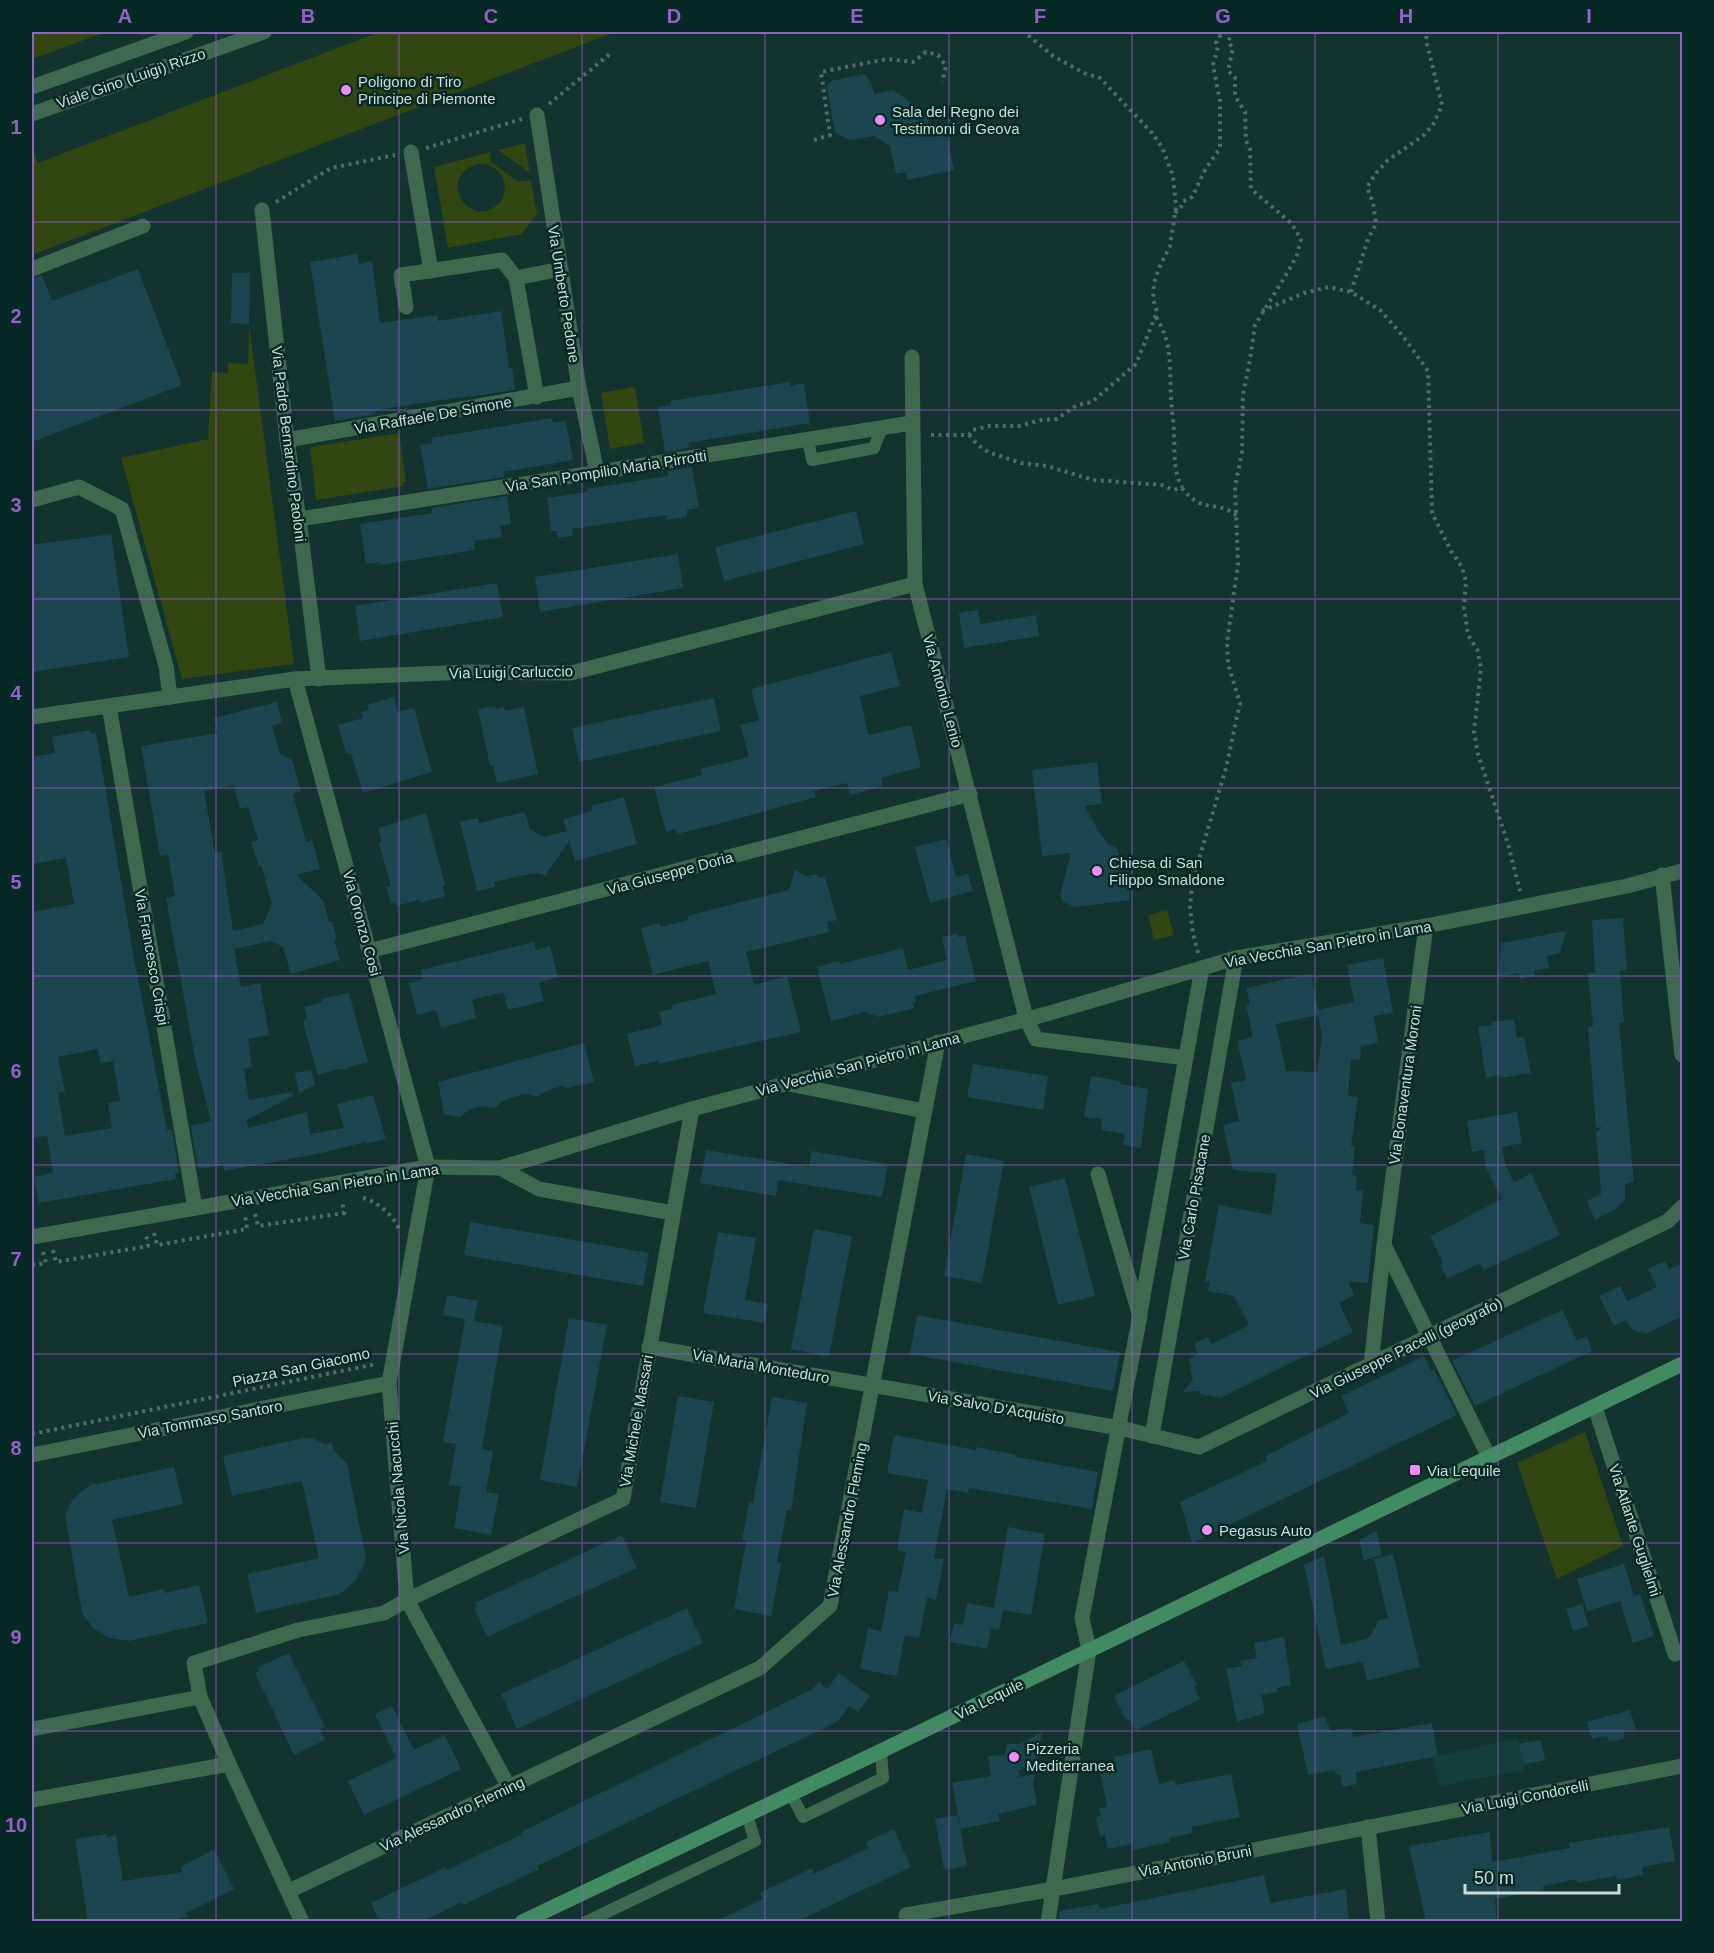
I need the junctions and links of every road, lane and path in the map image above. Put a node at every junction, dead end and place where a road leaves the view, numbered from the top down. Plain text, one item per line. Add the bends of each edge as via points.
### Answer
1 (186, 32) edge
2 (264, 32) edge
3 (1024, 32) edge
4 (1219, 32) edge
5 (1232, 32) edge
6 (1427, 32) edge
7 (611, 53) dead end
8 (942, 82) dead end
9 (32, 87) edge
10 (32, 114) edge
11 (537, 115) junction
12 (814, 140) dead end
13 (411, 152) junction
14 (262, 210) joint
15 (1174, 214) junction
16 (143, 226) dead end
17 (32, 269) edge
18 (561, 270) junction
19 (431, 271) junction
20 (516, 278) junction
21 (1351, 292) junction
22 (406, 307) dead end
23 (1262, 312) junction
24 (1155, 317) junction
25 (912, 357) dead end
26 (579, 388) junction
27 (537, 397) junction
28 (882, 428) junction
29 (912, 429) junction
30 (969, 435) junction
31 (808, 439) junction
32 (286, 440) junction
33 (597, 472) junction
34 (1182, 488) junction
35 (32, 500) edge
36 (1237, 516) junction
37 (299, 519) junction
38 (915, 584) junction
39 (295, 679) junction
40 (319, 679) junction
41 (170, 697) junction
42 (109, 706) junction
43 (32, 717) edge
44 (970, 794) junction
45 (1683, 871) edge
46 (1662, 875) junction
47 (1523, 907) junction
48 (1426, 926) junction
49 (369, 951) junction
50 (1236, 958) junction
51 (1202, 968) junction
52 (1026, 1018) junction
53 (938, 1042) junction
54 (1683, 1055) edge
55 (1186, 1058) junction
56 (786, 1083) junction
57 (692, 1109) junction
58 (924, 1111) junction
59 (428, 1167) junction
60 (500, 1168) junction
61 (1098, 1174) dead end
62 (357, 1196) dead end
63 (349, 1197) dead end
64 (1683, 1207) edge
65 (195, 1208) junction
66 (673, 1213) junction
67 (401, 1234) dead end
68 (32, 1237) edge
69 (1384, 1245) junction
70 (32, 1265) edge
71 (1140, 1316) junction
72 (1430, 1336) junction
73 (650, 1347) junction
74 (385, 1362) dead end
75 (1371, 1365) junction
76 (1683, 1365) edge
77 (389, 1383) junction
78 (872, 1386) junction
79 (1594, 1407) junction
80 (1120, 1428) junction
81 (32, 1434) edge
82 (1152, 1436) junction
83 (32, 1455) edge
84 (1489, 1457) junction
85 (407, 1600) junction
86 (1089, 1650) junction
87 (1675, 1654) dead end
88 (200, 1697) junction
89 (32, 1729) edge
90 (881, 1751) junction
91 (229, 1764) junction
92 (1683, 1766) edge
93 (509, 1787) junction
94 (791, 1794) junction
95 (32, 1795) edge
96 (747, 1815) junction
97 (1368, 1827) junction
98 (1054, 1889) junction
99 (289, 1891) junction
100 (906, 1915) dead end
101 (302, 1922) edge
102 (522, 1922) edge
103 (586, 1922) edge
104 (1048, 1922) edge
105 (1378, 1922) edge

1 - 9 street, Viale Gino (Luigi) Rizzo
2 - 10 street, Viale Gino (Luigi) Rizzo
3 - 15 path via 1053,57 1100,78 1152,133 1173,176
4 - 15 path via 1213,65 1220,101 1220,148 1192,197 1182,202
5 - 23 path via 1228,71 1235,78 1235,96 1245,112 1251,189 1291,223 1301,239 1289,270
6 - 21 path via 1442,105 1433,125 1388,160 1367,187 1376,224
7 - 11 path
8 - 12 path via 946,66 938,55 926,52 913,62 887,59 821,72 830,135
11 - 13 path
11 - 18 street, Via Umberto Pedone
13 - 14 path via 331,168
13 - 19 street
14 - 32 street, Via Padre Bernardino Paoloni
15 - 24 path via 1170,246 1154,283
16 - 17 street
18 - 20 street
18 - 26 street, Via Umberto Pedone
19 - 20 street via 502,260
19 - 22 street via 401,275
20 - 27 street
21 - 23 path via 1329,287 1304,293
21 - 47 path via 1380,310 1428,370 1432,513 1462,567 1466,582 1468,635 1477,648 1481,668 1474,732
23 - 36 path via 1255,325 1243,394 1242,452 1235,487
24 - 30 path via 1136,364 1092,402 1077,405 1057,419 1019,426 980,427
24 - 34 path via 1166,337 1171,361 1175,465
25 - 29 street, Via Antonio Lenio
26 - 27 street, Via Raffaele De Simone
26 - 33 street, Via Umberto Pedone
27 - 32 street, Via Raffaele De Simone
28 - 29 street, Via San Pompilio Maria Pirrotti
28 - 31 street, Via San Pompilio Maria Pirrotti
28 - 31 lane via 874,448 812,460
29 - 30 path
29 - 38 street, Via Antonio Lenio
30 - 34 path via 988,452 1021,463 1069,471 1093,480
31 - 33 street, Via San Pompilio Maria Pirrotti
32 - 37 street, Via Padre Bernardino Paoloni
33 - 37 street, Via San Pompilio Maria Pirrotti
34 - 36 path via 1196,503 1223,507
35 - 41 street via 79,487 122,509 166,666
36 - 51 path via 1238,564 1227,643 1228,664 1240,703 1226,768 1192,883 1193,934
37 - 40 street, Via Padre Bernardino Paoloni
38 - 40 street, Via Luigi Carluccio via 571,674 468,672
38 - 44 street, Via Antonio Lenio
39 - 40 street, Via Luigi Carluccio
39 - 41 street, Via Luigi Carluccio
39 - 49 street, Via Oronzo Cosi
41 - 42 street, Via Luigi Carluccio
42 - 43 street, Via Luigi Carluccio
42 - 65 street, Via Francesco Crispi
44 - 49 street, Via Giuseppe Doria
44 - 52 street, Via Antonio Lenio
45 - 46 street, Via Vecchia San Pietro in Lama
46 - 47 street, Via Vecchia San Pietro in Lama
46 - 54 street
47 - 48 street, Via Vecchia San Pietro in Lama
48 - 50 street, Via Vecchia San Pietro in Lama
48 - 69 street, Via Bonaventura Moroni
49 - 59 street, Via Oronzo Cosi
50 - 51 street, Via Vecchia San Pietro in Lama
50 - 82 street, Via Carlo Pisacane
51 - 52 street, Via Vecchia San Pietro in Lama
51 - 55 street
52 - 53 street, Via Vecchia San Pietro in Lama
52 - 55 street via 1036,1039
53 - 56 street, Via Vecchia San Pietro in Lama
53 - 58 street, Via Alessandro Fleming
55 - 71 street
56 - 57 street, Via Vecchia San Pietro in Lama
56 - 58 street
57 - 60 street, Via Vecchia San Pietro in Lama
57 - 66 street, Via Michele Massari
58 - 78 street, Via Alessandro Fleming
59 - 60 street, Via Vecchia San Pietro in Lama
59 - 65 street, Via Vecchia San Pietro in Lama
59 - 77 street, Via Nicola Nacucchi
60 - 66 street via 539,1189
61 - 71 street
62 - 67 path via 370,1199 383,1209
63 - 70 path via 342,1199 344,1213 258,1226 255,1212 244,1214 247,1229 157,1245 154,1231 146,1233 148,1246 56,1262 53,1248 43,1250 46,1263
64 - 72 street, Via Giuseppe Pacelli (geografo) via 1668,1221
65 - 68 street, Via Vecchia San Pietro in Lama
66 - 73 street, Via Michele Massari
69 - 72 street
69 - 75 street, Via Bonaventura Moroni
71 - 80 street
72 - 75 street, Via Giuseppe Pacelli (geografo)
72 - 84 street
73 - 78 street, Via Maria Monteduro
73 - 85 street, Via Michele Massari via 623,1499
74 - 81 path, Piazza San Giacomo
75 - 82 street, Via Giuseppe Pacelli (geografo) via 1199,1447
76 - 79 main road, Via Lequile
77 - 83 street, Via Tommaso Santoro
77 - 85 street, Via Nicola Nacucchi
78 - 80 street, Via Salvo D'Acquisto
78 - 93 street, Via Alessandro Fleming via 830,1606 760,1668
79 - 84 main road, Via Lequile
79 - 87 street, Via Atlante Guglielmi
80 - 82 street, Via Giuseppe Pacelli (geografo)
80 - 86 street via 1082,1618
84 - 86 main road, Via Lequile
85 - 88 street via 384,1612 298,1630 194,1663
85 - 93 street, Via Nicola Nacucchi
86 - 90 main road, Via Lequile
86 - 98 street
88 - 89 street
88 - 91 street
90 - 94 main road, Via Lequile
90 - 94 lane via 883,1778 802,1817
91 - 95 street
91 - 99 street
92 - 97 street, Via Luigi Condorelli
93 - 99 street, Via Alessandro Fleming
94 - 96 main road, Via Lequile
96 - 102 main road, Via Lequile
96 - 103 lane via 755,1841
97 - 98 street, Via Antonio Bruni
97 - 105 street
98 - 100 street, Via Antonio Bruni
98 - 104 street
99 - 101 street

